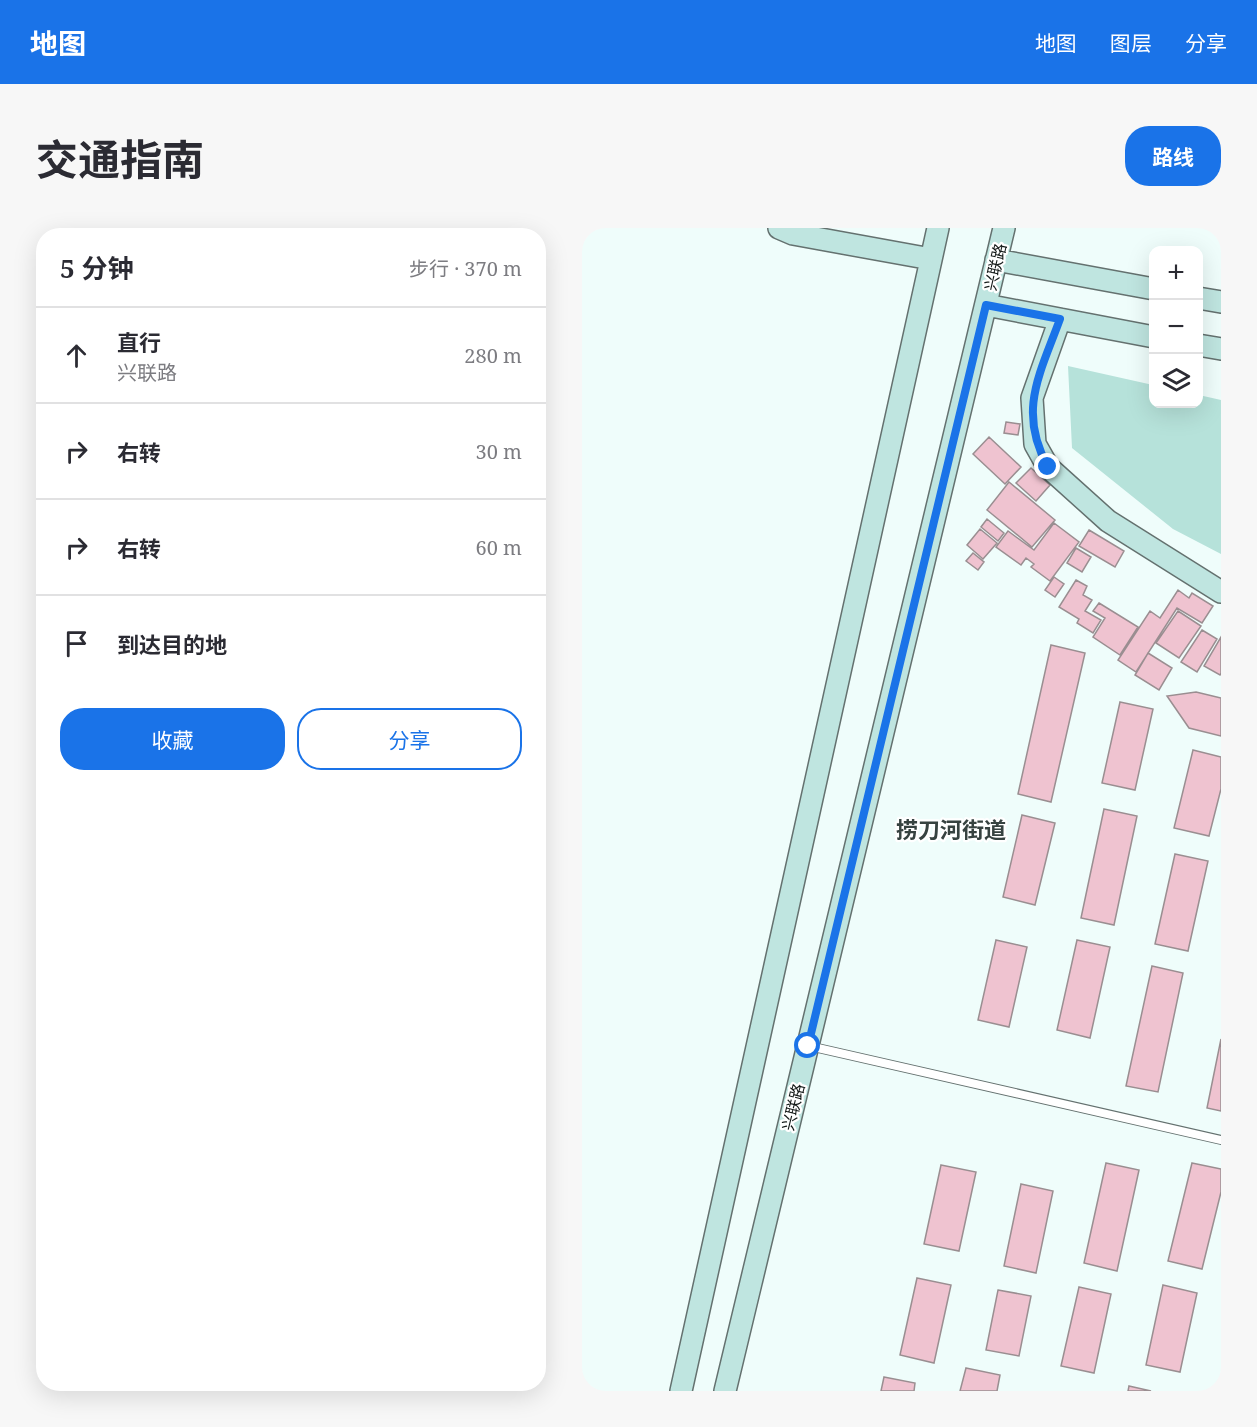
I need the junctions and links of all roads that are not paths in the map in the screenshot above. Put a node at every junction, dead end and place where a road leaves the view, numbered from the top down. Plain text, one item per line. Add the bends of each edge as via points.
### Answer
1 (778, 228) edge
2 (938, 228) edge
3 (1004, 228) edge
4 (931, 259) junction
5 (996, 260) junction
6 (1149, 288) edge
7 (1203, 299) edge
8 (1221, 302) edge
9 (986, 305) junction
10 (1060, 319) junction
11 (1149, 336) edge
12 (1203, 346) edge
13 (1221, 349) edge
14 (1221, 592) edge
15 (808, 1046) junction
16 (1221, 1140) edge
17 (1221, 1386) edge
18 (681, 1391) edge
19 (725, 1391) edge
20 (1220, 1391) edge

1 - 4 main road
2 - 4 main road
3 - 5 main road, 兴联路
4 - 18 main road
5 - 6 main road
5 - 9 main road, 兴联路
7 - 8 main road
9 - 10 main road
9 - 15 main road, 兴联路
10 - 11 main road
10 - 14 main road via 1032,398 1035,444 1048,467 1108,521
12 - 13 main road
15 - 16 lane
15 - 19 main road, 兴联路
17 - 20 lane

